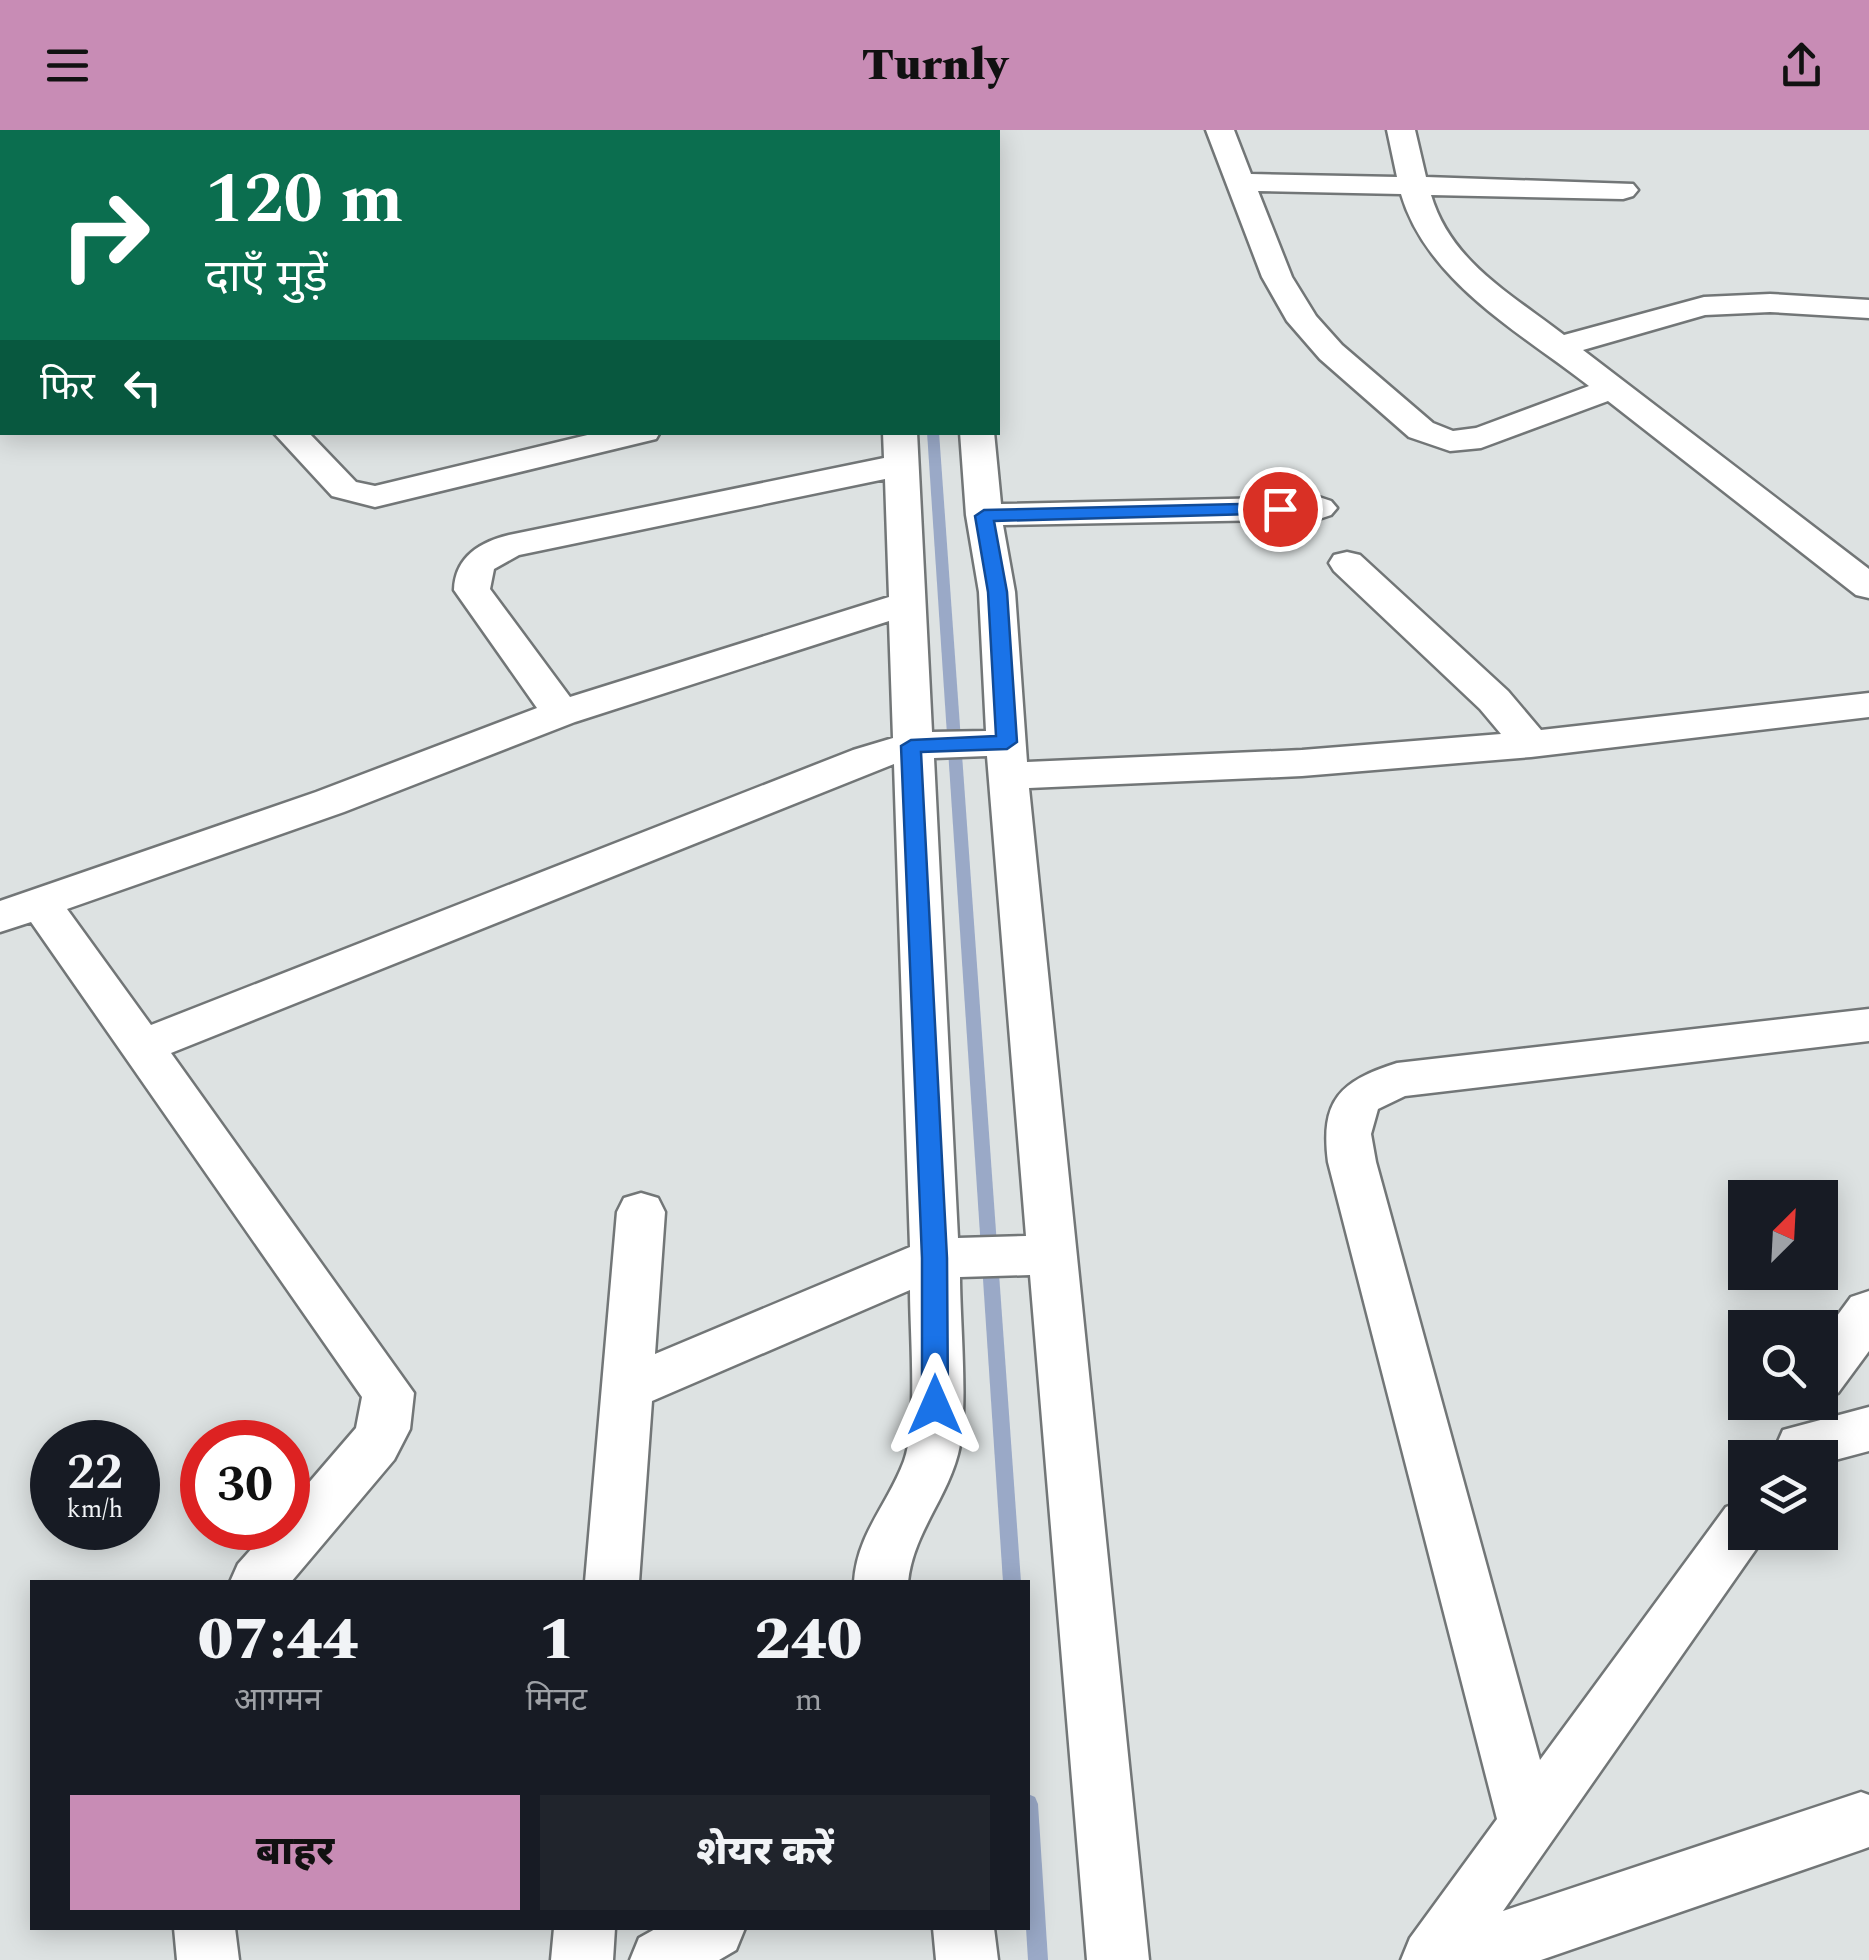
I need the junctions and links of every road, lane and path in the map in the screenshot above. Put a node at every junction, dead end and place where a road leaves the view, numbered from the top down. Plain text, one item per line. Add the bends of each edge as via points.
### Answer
1 (1220, 130) edge
2 (1401, 130) edge
3 (1241, 182) junction
4 (1413, 186) junction
5 (1623, 190) dead end
6 (1869, 309) edge
7 (1556, 348) junction
8 (1612, 388) junction
9 (293, 435) edge
10 (632, 435) edge
11 (976, 435) edge
12 (901, 449) edge
13 (1319, 508) dead end
14 (984, 516) junction
15 (1348, 563) dead end
16 (1869, 587) edge
17 (906, 603) junction
18 (1869, 705) edge
19 (561, 713) junction
20 (1531, 744) junction
21 (967, 751) junction
22 (20, 910) edge
23 (1869, 1025) edge
24 (140, 1047) junction
25 (641, 1212) dead end
26 (990, 1256) junction
27 (1869, 1312) edge
28 (1838, 1354) edge
29 (627, 1389) junction
30 (1869, 1429) edge
31 (1801, 1435) edge
32 (1728, 1548) edge
33 (259, 1580) edge
34 (612, 1580) edge
35 (881, 1580) edge
36 (1861, 1821) dead end
37 (1528, 1824) junction
38 (205, 1930) edge
39 (585, 1930) edge
40 (711, 1930) edge
41 (964, 1930) edge
42 (208, 1960) edge
43 (582, 1960) edge
44 (661, 1960) edge
45 (967, 1960) edge
46 (1118, 1960) edge
47 (1432, 1960) edge
48 (1451, 1960) edge

1 - 3 street
2 - 4 street
3 - 4 street
3 - 8 street via 1303,321 1330,352 1436,439 1482,438
4 - 5 street
4 - 7 street via 1437,246
6 - 7 street via 1704,306
7 - 8 street
8 - 16 street
9 - 10 street via 344,490 375,497
11 - 14 street
12 - 17 street
12 - 19 street via 509,546 478,563 472,590
13 - 14 street
14 - 21 street via 997,592
15 - 20 street via 1494,700
17 - 19 street
17 - 21 street
18 - 20 street
19 - 22 street
20 - 21 street via 1302,763
21 - 24 street via 868,759
21 - 26 street
21 - 26 street
22 - 24 street
23 - 37 street via 1396,1080 1358,1099 1348,1134 1352,1162
24 - 33 street via 388,1392 384,1430 375,1444
25 - 29 street
26 - 29 street
26 - 35 street via 932,1459 888,1538
26 - 46 street
27 - 28 street
29 - 34 street
30 - 31 street
32 - 37 street
36 - 48 street
37 - 47 street
38 - 42 street
39 - 43 street
40 - 44 street
41 - 45 street

